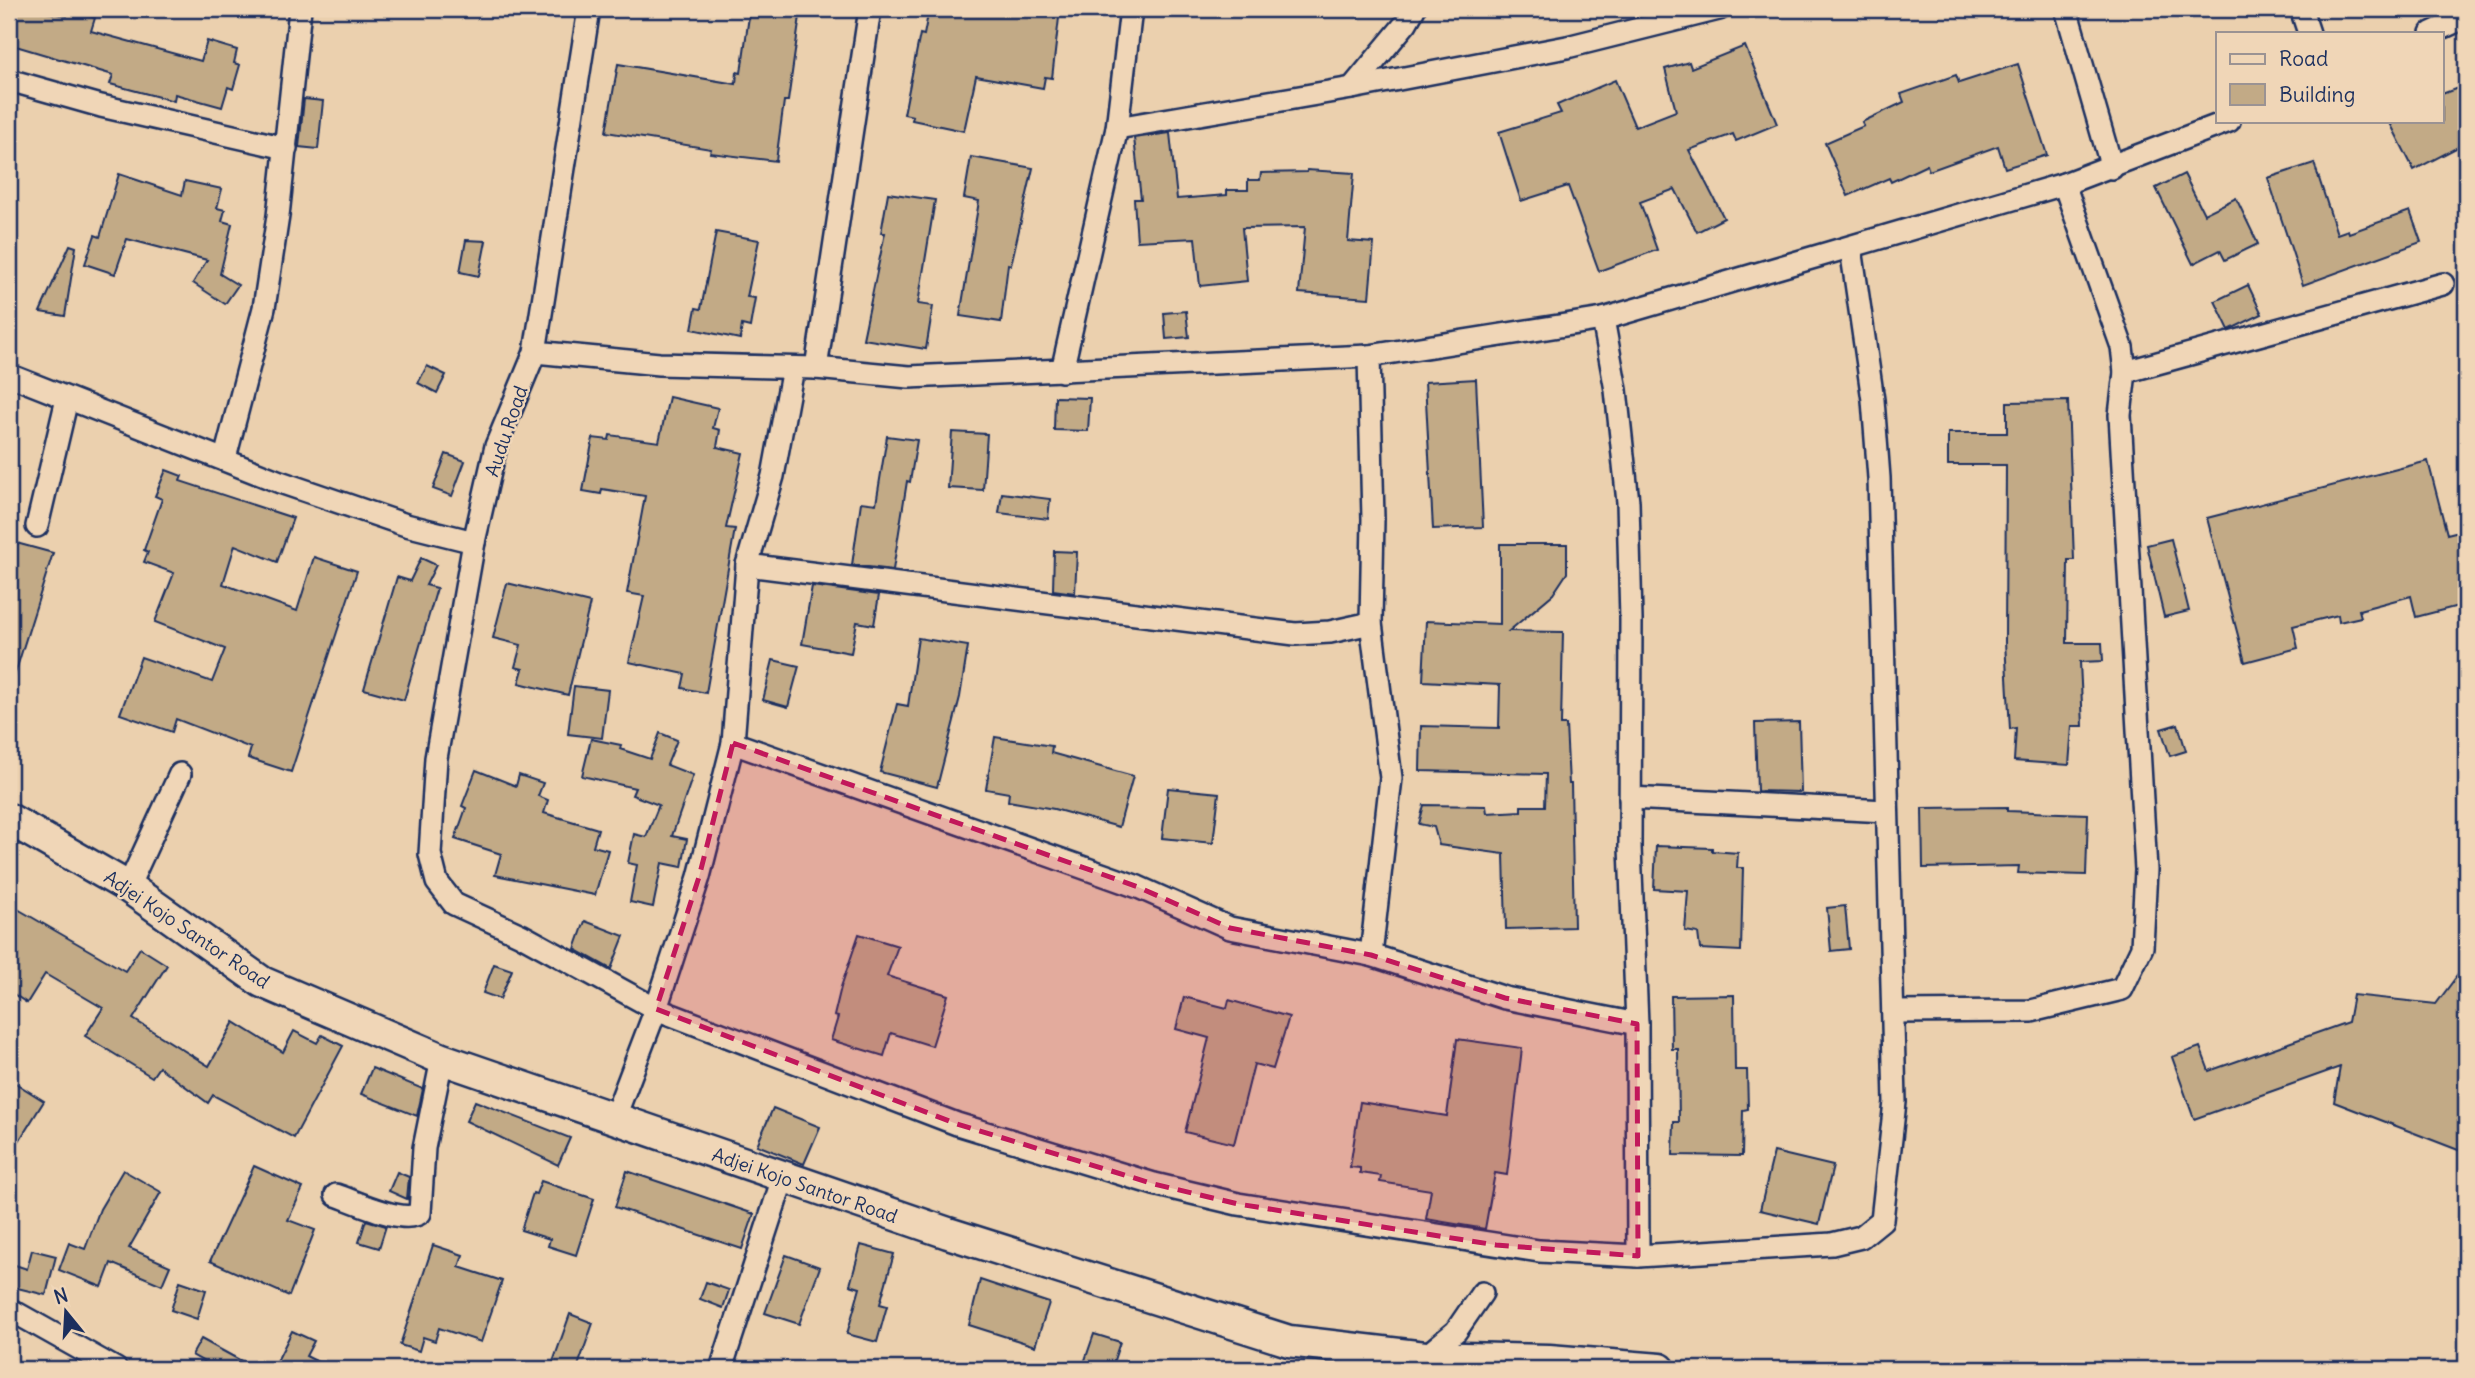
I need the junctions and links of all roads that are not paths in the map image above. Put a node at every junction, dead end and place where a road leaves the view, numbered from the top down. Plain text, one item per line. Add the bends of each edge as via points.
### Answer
1 (300, 9) edge
2 (589, 9) edge
3 (870, 9) edge
4 (1131, 9) edge
5 (1414, 9) edge
6 (1719, 9) edge
7 (2066, 9) edge
8 (2301, 9) edge
9 (2466, 17) edge
10 (2309, 32) edge
11 (2433, 32) edge
12 (9, 80) edge
13 (1352, 88) junction
14 (2227, 122) edge
15 (1117, 128) junction
16 (286, 148) junction
17 (2112, 168) junction
18 (2064, 184) junction
19 (1851, 248) junction
20 (2443, 284) dead end
21 (1602, 319) junction
22 (535, 352) junction
23 (1369, 356) junction
24 (793, 368) junction
25 (816, 369) junction
26 (1062, 371) junction
27 (2125, 372) junction
28 (9, 375) edge
29 (68, 399) junction
30 (225, 458) junction
31 (37, 526) dead end
32 (474, 542) junction
33 (747, 565) junction
34 (1371, 623) junction
35 (733, 743) junction
36 (180, 774) dead end
37 (1630, 797) junction
38 (1886, 811) junction
39 (9, 819) edge
40 (128, 887) junction
41 (1371, 955) junction
42 (656, 1009) junction
43 (1893, 1012) junction
44 (1637, 1024) junction
45 (442, 1059) junction
46 (614, 1119) junction
47 (783, 1178) junction
48 (336, 1195) dead end
49 (1638, 1256) junction
50 (1482, 1293) dead end
51 (9, 1308) edge
52 (1424, 1357) junction
53 (116, 1369) edge
54 (721, 1369) edge
55 (1660, 1369) edge

1 - 16 street
2 - 22 street, Audu Road
3 - 25 street
4 - 15 street
5 - 13 street
6 - 13 street via 1567,47
7 - 17 street
8 - 10 street
9 - 11 street
12 - 16 street
13 - 15 street
14 - 17 street
15 - 26 street
16 - 30 street via 264,308
17 - 18 street
18 - 19 street
18 - 27 street via 2116,326
19 - 21 street
19 - 38 street via 1879,478
20 - 27 street
21 - 23 street
21 - 37 street via 1616,390 1628,502
22 - 24 street via 659,364
22 - 32 street, Audu Road via 496,446
23 - 26 street
23 - 34 street
24 - 25 street
24 - 33 street via 773,476
25 - 26 street via 909,377
27 - 43 street via 2120,415 2146,870 2142,947 2122,989 2031,1011
28 - 29 street
29 - 30 street
29 - 31 street
30 - 32 street via 280,482
32 - 42 street, Audu Road via 436,758 430,854 437,882 454,904
33 - 34 street via 1295,634
33 - 35 street
34 - 41 street via 1391,778
35 - 41 street via 1138,887 1230,928
35 - 42 street via 699,877
36 - 40 street
37 - 38 street
37 - 44 street
38 - 43 street
39 - 40 street, Adjei Kojo Santor Road
40 - 45 street, Adjei Kojo Santor Road via 262,982
41 - 44 street via 1505,998
42 - 46 street
42 - 49 street via 957,1124 1154,1184 1238,1204 1496,1245
43 - 49 street via 1895,1102 1882,1220 1861,1237 1832,1244
44 - 49 street
45 - 46 street, Adjei Kojo Santor Road
45 - 48 street via 424,1148 420,1213 396,1216
46 - 47 street, Adjei Kojo Santor Road
47 - 52 street, Adjei Kojo Santor Road via 1289,1342
47 - 54 street
50 - 52 street via 1456,1331
51 - 53 street
52 - 55 street, Adjei Kojo Santor Road

